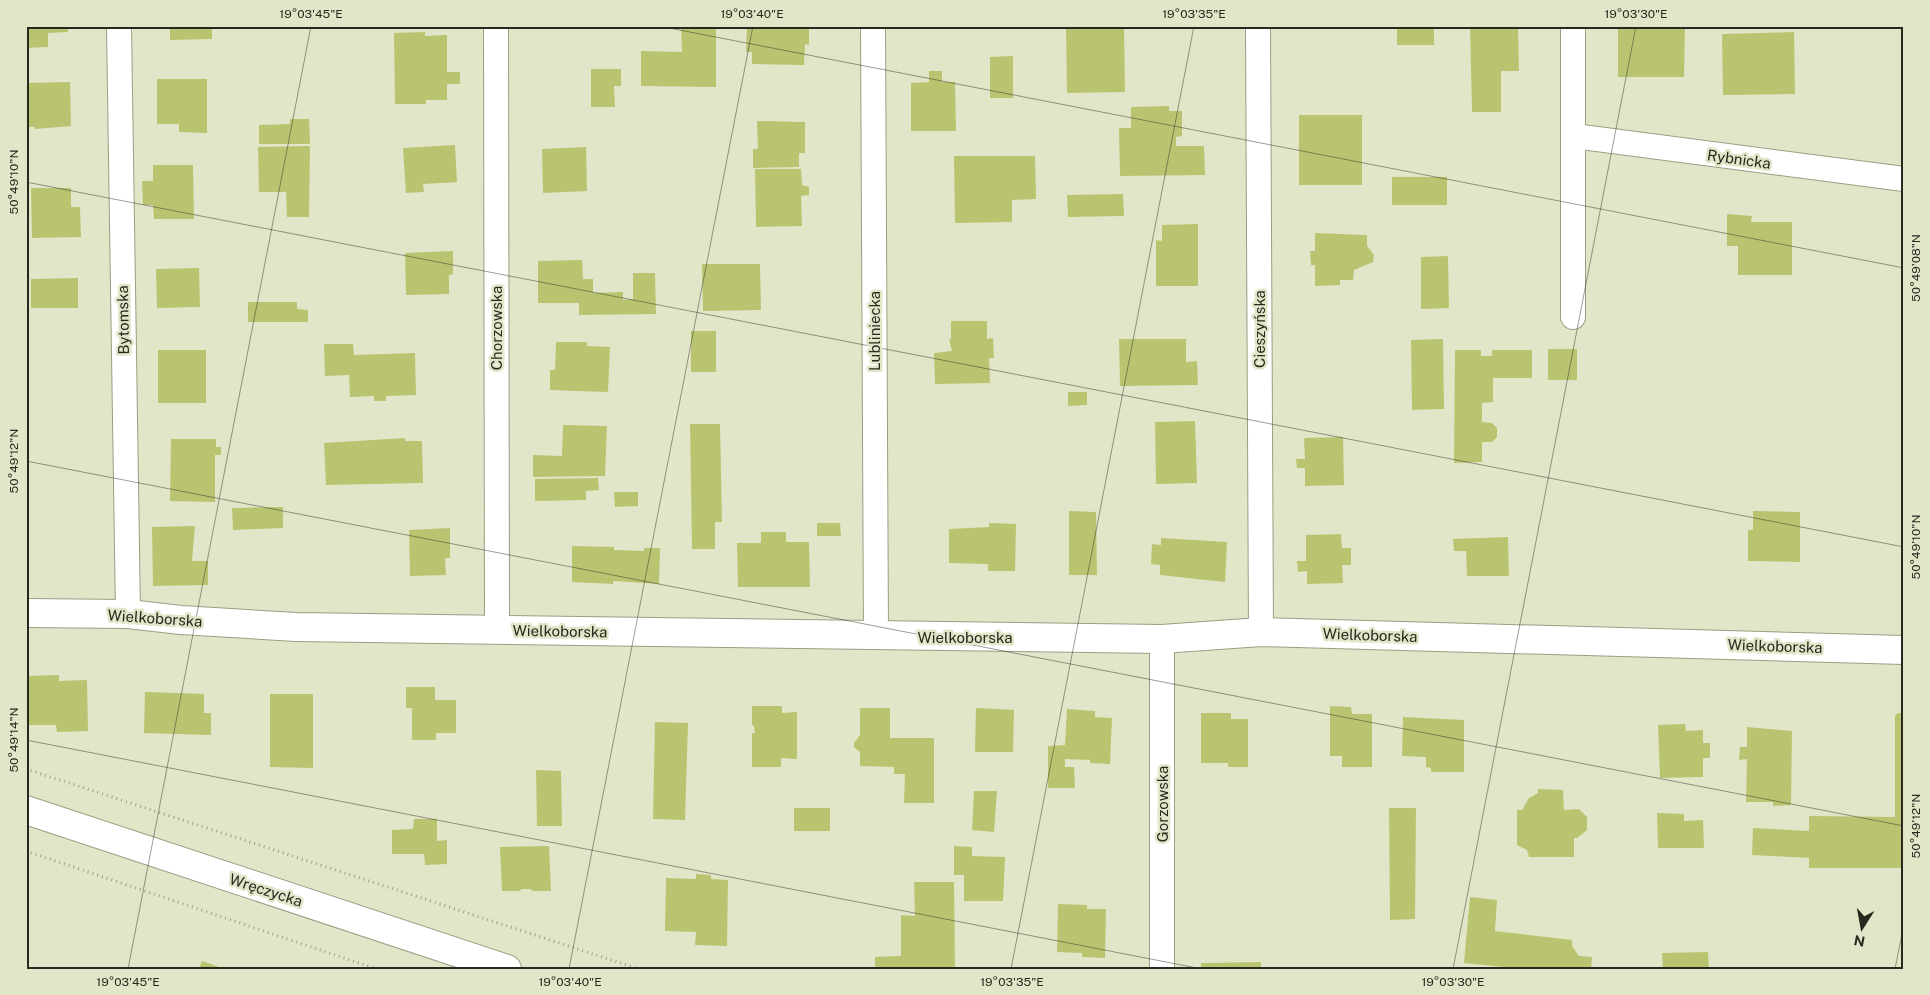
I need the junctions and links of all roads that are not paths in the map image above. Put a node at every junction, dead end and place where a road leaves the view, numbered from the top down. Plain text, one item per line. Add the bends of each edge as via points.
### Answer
1 (119, 26) edge
2 (496, 26) edge
3 (873, 26) edge
4 (1258, 26) edge
5 (1573, 26) edge
6 (1574, 136) junction
7 (1904, 179) edge
8 (1574, 318) dead end
9 (26, 613) edge
10 (128, 614) junction
11 (497, 630) junction
12 (1261, 632) junction
13 (876, 636) junction
14 (1162, 639) junction
15 (1904, 650) edge
16 (26, 810) edge
17 (507, 969) edge
18 (1162, 969) edge

1 - 10 street, Bytomska
2 - 11 street, Chorzowska
3 - 13 street, Lubliniecka
4 - 12 street, Cieszyńska
5 - 6 street
6 - 7 street, Rybnicka
6 - 8 street
9 - 10 street, Wielkoborska
10 - 11 street, Wielkoborska via 296,627
11 - 13 street, Wielkoborska
12 - 14 street, Wielkoborska
12 - 15 street, Wielkoborska
13 - 14 street, Wielkoborska
14 - 18 street, Gorzowska
16 - 17 street, Wręczycka

